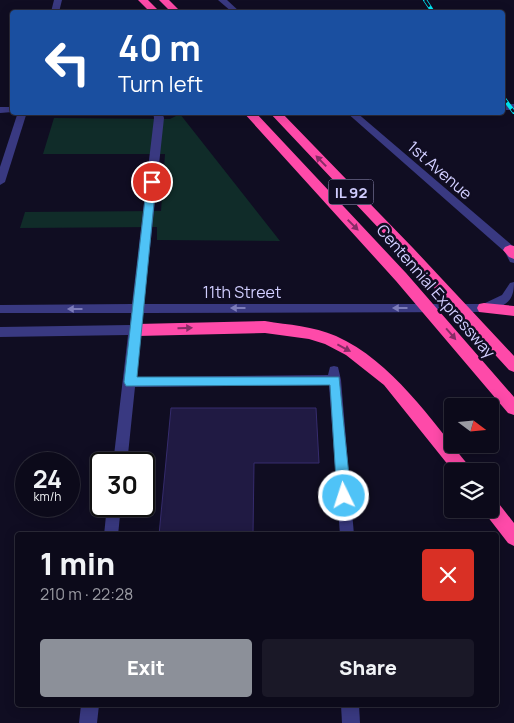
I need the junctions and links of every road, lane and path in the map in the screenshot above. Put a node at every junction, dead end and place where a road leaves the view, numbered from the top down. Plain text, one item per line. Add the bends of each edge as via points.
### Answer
1 (143, 0) edge
2 (164, 0) edge
3 (222, 0) edge
4 (153, 10) edge
5 (174, 10) edge
6 (234, 10) edge
7 (22, 115) edge
8 (158, 115) edge
9 (251, 115) edge
10 (277, 115) edge
11 (353, 115) edge
12 (0, 182) edge
13 (512, 255) edge
14 (514, 286) edge
15 (138, 308) junction
16 (484, 308) junction
17 (0, 309) edge
18 (514, 311) edge
19 (137, 330) junction
20 (0, 332) edge
21 (514, 366) edge
22 (130, 382) junction
23 (514, 408) edge
24 (121, 452) edge
25 (456, 463) edge
26 (113, 517) edge
27 (499, 518) edge
28 (111, 532) edge
29 (347, 532) edge
30 (514, 537) edge
31 (90, 707) edge
32 (350, 707) edge
33 (88, 723) edge
34 (351, 723) edge

1 - 4 highway
2 - 5 highway
3 - 6 street
7 - 12 street
8 - 15 street
9 -> 23 highway, Centennial Expressway / IL 92 via 396,271
21 -> 10 highway, Centennial Expressway / IL 92
11 - 13 street, 1st Avenue
14 - 16 street via 506,298
16 -> 15 street, 11th Street
15 -> 17 street, 11th Street
15 - 19 street
16 - 18 highway
19 - 20 street
19 - 22 street
19 -> 25 highway via 265,327 309,333 330,340 351,351 389,381
22 - 24 street
22 - 29 street via 335,375
26 - 28 street
27 - 30 highway
31 - 33 street
32 - 34 street

